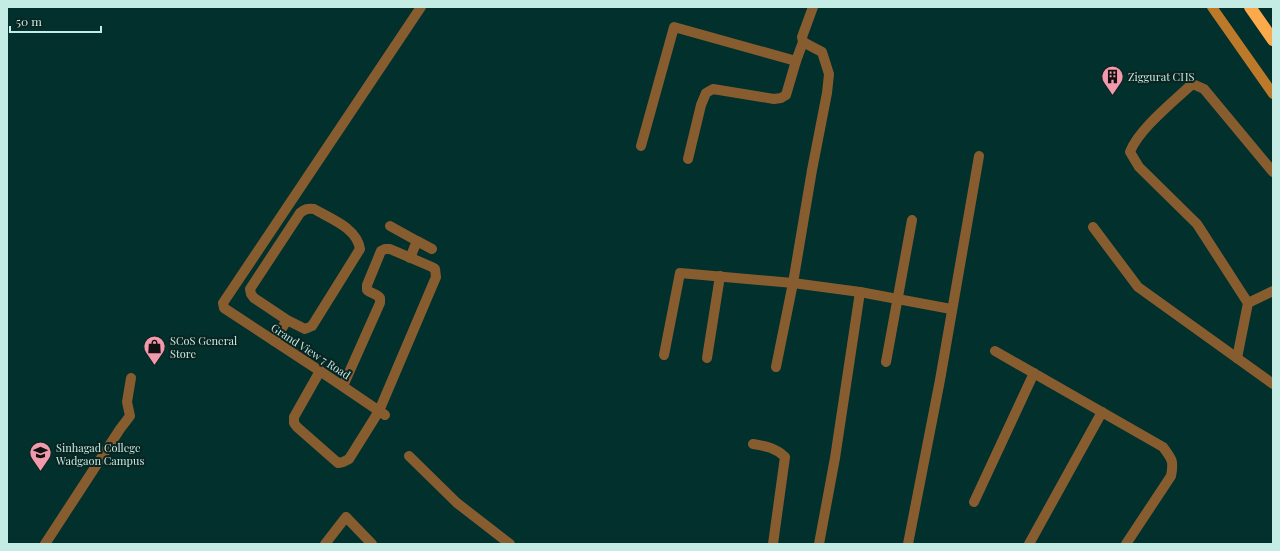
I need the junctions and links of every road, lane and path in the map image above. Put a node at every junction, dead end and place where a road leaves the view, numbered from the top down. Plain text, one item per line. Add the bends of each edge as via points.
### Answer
1 (421, 7) edge
2 (813, 7) edge
3 (1212, 7) edge
4 (1250, 7) edge
5 (1273, 40) edge
6 (803, 42) junction
7 (796, 61) junction
8 (1273, 94) edge
9 (641, 146) dead end
10 (979, 156) dead end
11 (688, 159) dead end
12 (1273, 172) edge
13 (912, 220) dead end
14 (390, 226) dead end
15 (1093, 227) dead end
16 (417, 241) junction
17 (432, 249) dead end
18 (410, 258) junction
19 (720, 276) junction
20 (794, 282) junction
21 (1273, 291) edge
22 (860, 292) junction
23 (897, 299) junction
24 (1248, 304) junction
25 (951, 309) junction
26 (287, 320) junction
27 (274, 341) junction
28 (995, 351) dead end
29 (664, 355) dead end
30 (707, 358) dead end
31 (1237, 358) junction
32 (886, 362) dead end
33 (776, 368) dead end
34 (320, 371) junction
35 (1034, 373) junction
36 (131, 378) dead end
37 (1273, 384) edge
38 (343, 386) junction
39 (1102, 412) junction
40 (382, 413) junction
41 (753, 444) dead end
42 (409, 456) dead end
43 (974, 502) dead end
44 (45, 544) edge
45 (326, 544) edge
46 (372, 544) edge
47 (510, 544) edge
48 (773, 544) edge
49 (819, 544) edge
50 (908, 544) edge
51 (1029, 544) edge
52 (1126, 544) edge

1 - 27 street, Grand View 7 Road via 223,303 224,308
2 - 6 street via 802,37
3 - 8 street
4 - 5 highway
6 - 7 street
6 - 20 street via 822,52 829,74
7 - 9 street via 674,27
7 - 11 street via 786,95 781,98 713,89 706,93
10 - 25 street
12 - 24 street via 1204,89 1196,85 1191,85 1153,120 1130,152 1138,167 1197,224
13 - 23 street
14 - 16 street
15 - 31 street via 1138,287
16 - 17 street
16 - 18 street
18 - 38 street via 390,250 381,251 367,286 367,290 378,295 380,303
18 - 40 street via 435,269 436,278
19 - 20 street
19 - 29 street via 680,273
19 - 30 street
20 - 22 street
20 - 33 street
21 - 24 street
22 - 23 street
22 - 49 street
23 - 25 street
23 - 32 street
24 - 31 street
25 - 50 street
26 - 26 street via 305,329 312,326 360,249 359,242 348,229 314,209 304,209 300,213 250,288 254,298
26 - 27 street
27 - 34 street, Grand View 7 Road
28 - 35 street
31 - 37 street
34 - 38 street, Grand View 7 Road
34 - 40 street via 294,417 294,423 338,463 349,459
35 - 39 street
35 - 43 street
36 - 44 street via 127,402 130,416
38 - 40 street, Grand View 7 Road
39 - 51 street
39 - 52 street via 1163,447 1174,465 1172,476
41 - 48 street via 779,451 785,458
42 - 47 street via 457,503
45 - 46 street via 346,517

